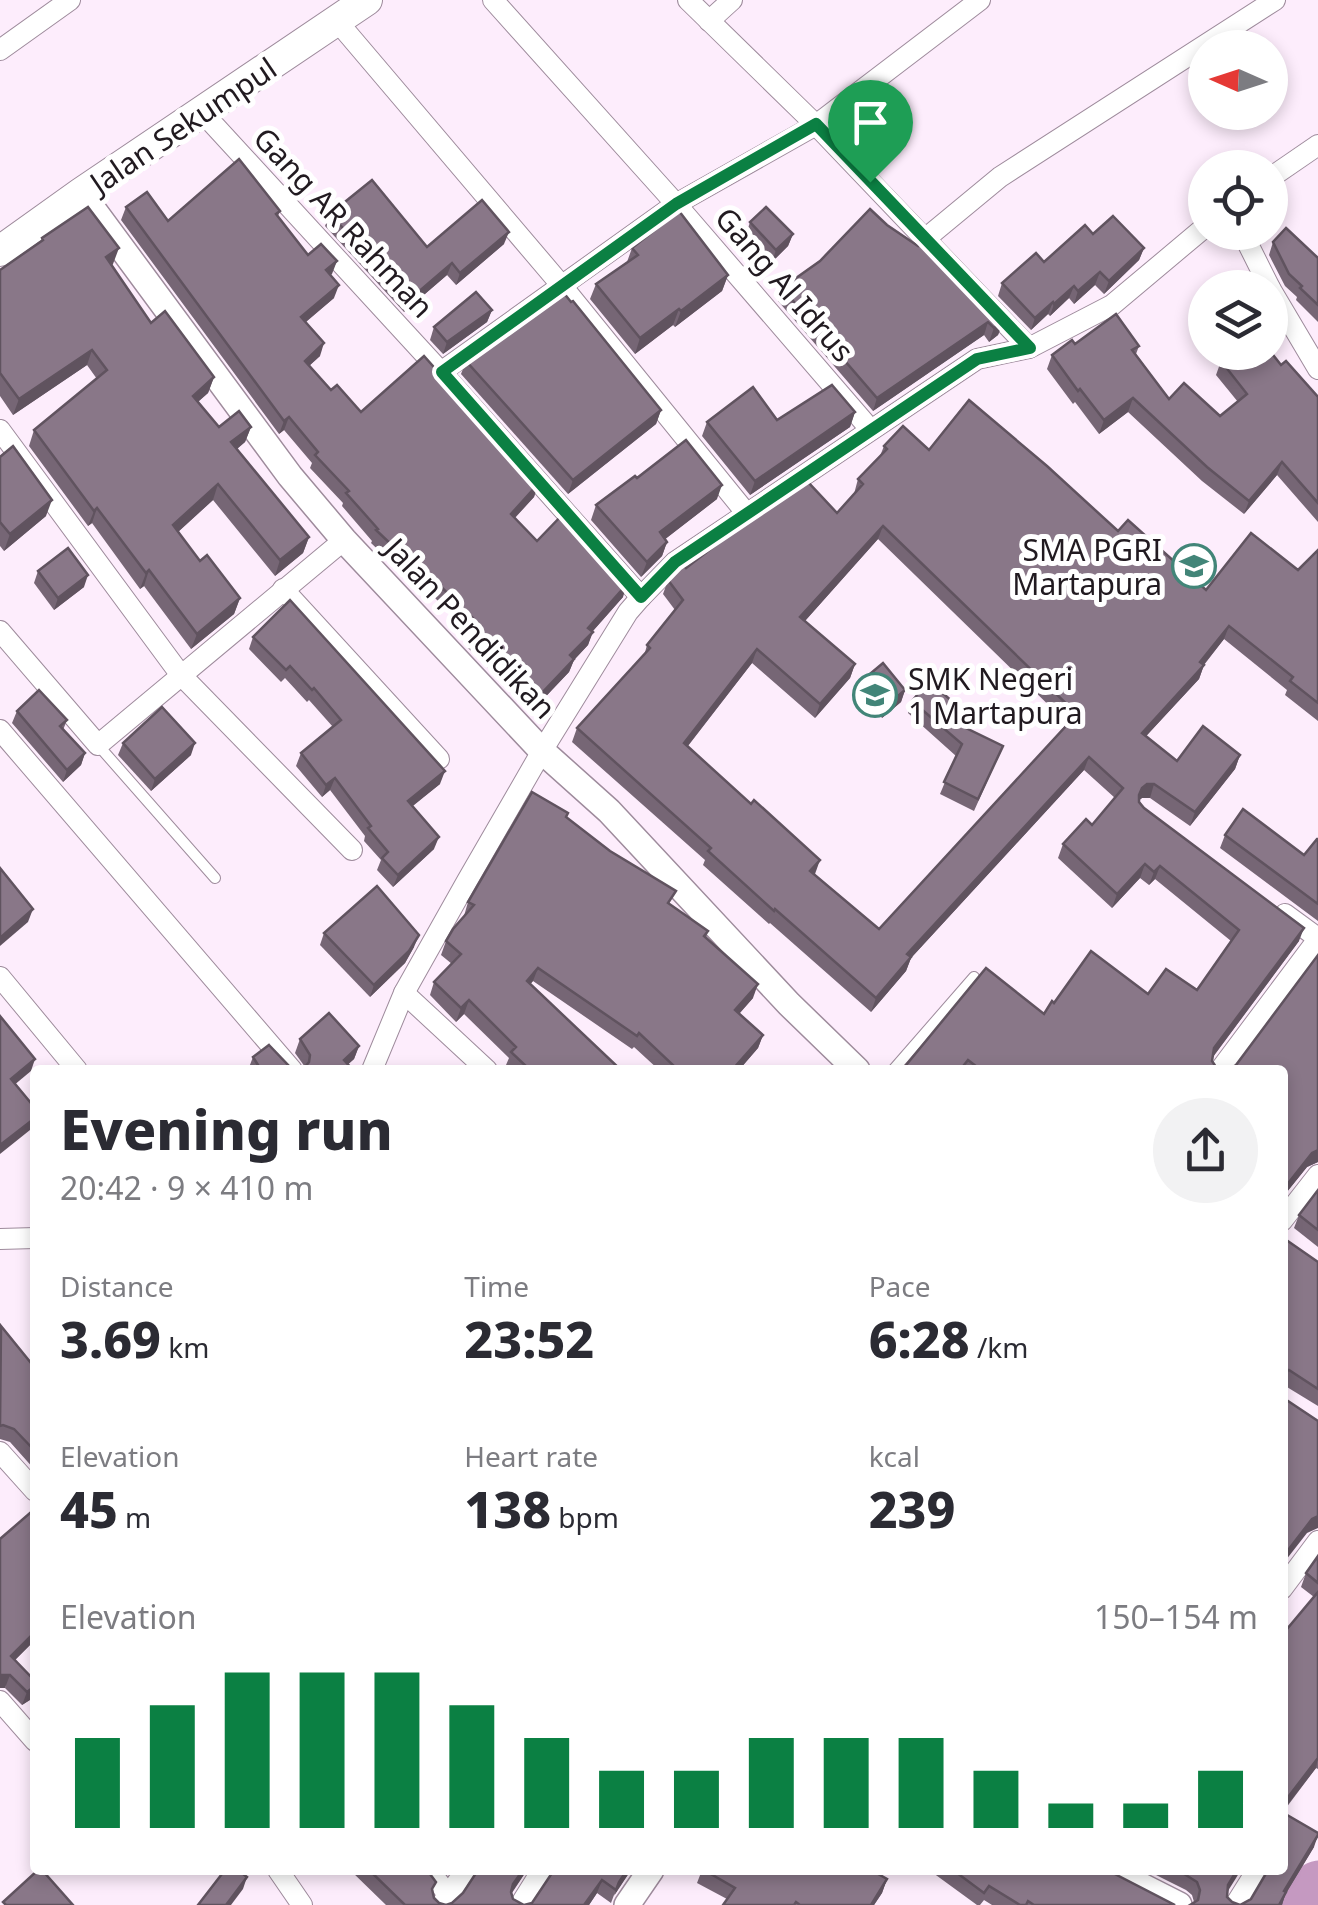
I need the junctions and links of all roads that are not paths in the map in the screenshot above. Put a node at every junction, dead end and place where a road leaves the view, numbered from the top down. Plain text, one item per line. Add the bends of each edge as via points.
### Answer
1 (70, 0) edge
2 (367, 0) edge
3 (494, 0) edge
4 (688, 0) edge
5 (732, 0) edge
6 (980, 0) edge
7 (1275, 0) edge
8 (337, 21) junction
9 (709, 21) junction
10 (0, 50) edge
11 (202, 112) junction
12 (816, 124) junction
13 (1318, 145) edge
14 (1288, 166) edge
15 (81, 193) junction
16 (676, 204) junction
17 (925, 238) junction
18 (1188, 241) edge
19 (0, 251) edge
20 (562, 286) junction
21 (1288, 310) edge
22 (1288, 319) edge
23 (1318, 342) edge
24 (1030, 348) junction
25 (1318, 369) edge
26 (442, 372) junction
27 (870, 429) junction
28 (0, 430) edge
29 (747, 514) junction
30 (344, 540) junction
31 (283, 588) junction
32 (641, 597) junction
33 (0, 631) edge
34 (180, 674) junction
35 (0, 730) edge
36 (98, 746) junction
37 (542, 751) junction
38 (440, 759) edge
39 (352, 850) dead end
40 (215, 878) dead end
41 (1271, 904) edge
42 (1318, 938) edge
43 (974, 977) edge
44 (0, 978) edge
45 (404, 993) junction
46 (74, 1065) edge
47 (288, 1065) edge
48 (374, 1065) edge
49 (482, 1065) edge
50 (852, 1065) edge
51 (897, 1065) edge
52 (1224, 1065) edge
53 (1318, 1175) edge
54 (1288, 1214) edge
55 (0, 1238) edge
56 (30, 1238) edge
57 (0, 1452) edge
58 (30, 1485) edge
59 (1318, 1541) edge
60 (1288, 1577) edge
61 (0, 1701) edge
62 (30, 1735) edge
63 (281, 1875) edge
64 (432, 1875) edge
65 (462, 1875) edge
66 (539, 1875) edge
67 (647, 1875) edge
68 (1120, 1875) edge
69 (1253, 1875) edge
70 (445, 1900) edge
71 (302, 1905) edge
72 (520, 1905) edge
73 (627, 1905) edge
74 (1178, 1905) edge
75 (1235, 1905) edge

1 - 10 street
2 - 8 main road, Jalan Sekumpul
3 - 16 street, Gang Al Idrus
4 - 9 street
5 - 9 street
6 - 12 street
7 - 17 street via 1000,177
8 - 11 main road, Jalan Sekumpul
8 - 20 street
9 - 12 street
11 - 15 main road, Jalan Sekumpul
11 - 26 street, Gang AR Rahman
12 - 16 street
12 - 17 street
13 - 14 street
15 - 19 main road, Jalan Sekumpul
15 - 30 street, Jalan Pendidikan
16 - 20 street
16 - 27 street, Gang Al Idrus
17 - 24 street
18 - 24 street via 1112,305
20 - 26 street
20 - 29 street
21 - 23 street
22 - 25 street
24 - 27 street via 977,359
26 - 32 street, Gang AR Rahman
27 - 29 street
28 - 34 street
29 - 32 street via 675,562
30 - 31 street
30 - 37 street, Jalan Pendidikan
31 - 34 street
31 - 38 street
32 - 37 street
33 - 36 street
34 - 36 street
34 - 39 street
35 - 47 street
36 - 40 lane
37 - 45 street
37 - 50 street, Jalan Pendidikan via 609,811
41 - 42 street
42 - 52 street
43 - 51 lane
44 - 46 street
45 - 48 street
45 - 49 street
53 - 54 street
55 - 56 street
57 - 58 street
59 - 60 street
61 - 62 street
63 - 71 street
64 - 70 street
65 - 70 street
66 - 72 street
67 - 73 street
68 - 74 street
69 - 75 street

